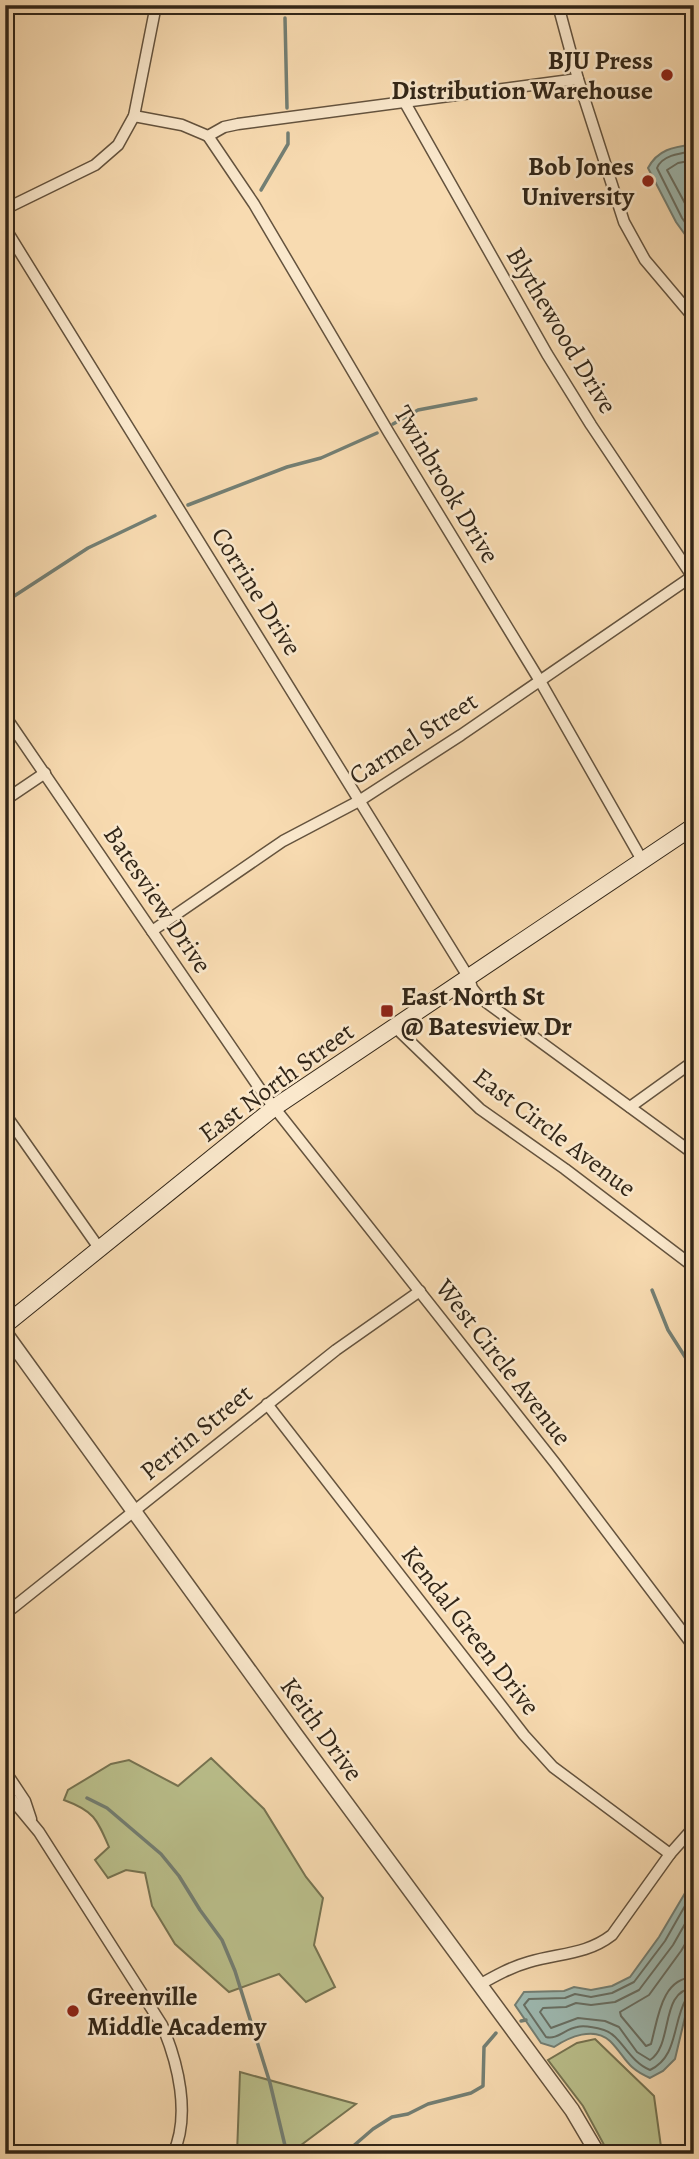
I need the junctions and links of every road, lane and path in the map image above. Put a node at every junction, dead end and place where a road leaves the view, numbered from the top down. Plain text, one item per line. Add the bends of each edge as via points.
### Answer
1 (156, 5) edge
2 (558, 5) edge
3 (578, 79) junction
4 (404, 101) junction
5 (134, 116) junction
6 (208, 136) junction
7 (5, 209) edge
8 (5, 228) edge
9 (694, 318) edge
10 (693, 575) edge
11 (540, 681) junction
12 (5, 716) edge
13 (45, 774) junction
14 (5, 800) edge
15 (359, 801) junction
16 (694, 826) edge
17 (642, 860) junction
18 (152, 931) junction
19 (470, 978) junction
20 (395, 1027) junction
21 (694, 1061) edge
22 (275, 1107) junction
23 (630, 1107) junction
24 (5, 1114) edge
25 (694, 1154) edge
26 (99, 1248) junction
27 (694, 1266) edge
28 (420, 1291) junction
29 (5, 1325) edge
30 (5, 1334) edge
31 (267, 1404) junction
32 (134, 1511) junction
33 (5, 1614) edge
34 (694, 1647) edge
35 (5, 1771) edge
36 (5, 1791) edge
37 (32, 1822) junction
38 (694, 1827) edge
39 (670, 1854) junction
40 (479, 1984) junction
41 (173, 2154) edge
42 (598, 2154) edge

1 - 5 street
2 - 3 street
3 - 4 street
3 - 9 street via 624,222 645,260
4 - 6 street via 238,124
4 - 10 street, Blythewood Drive via 555,366
5 - 6 street via 182,125
5 - 7 street via 118,145 95,165
6 - 11 street, Twinbrook Drive via 254,204
8 - 15 street, Corrine Drive
10 - 11 street, Carmel Street
11 - 15 street, Carmel Street
11 - 17 street, Twinbrook Drive
12 - 13 street, Batesview Drive
13 - 14 street
13 - 18 street, Batesview Drive
15 - 18 street, Carmel Street via 283,841
15 - 19 street, Corrine Drive
16 - 17 main road, East North Street
17 - 19 main road, East North Street
18 - 22 street, Batesview Drive
19 - 20 main road, East North Street
19 - 23 street, Corrine Drive via 479,997
20 - 22 main road, East North Street
20 - 27 street, East Circle Avenue via 481,1110
21 - 23 street
22 - 26 main road, East North Street
22 - 28 street, West Circle Avenue
23 - 25 street, Corrine Drive
24 - 26 street
26 - 29 main road, East North Street
28 - 31 street, Perrin Street
28 - 34 street, West Circle Avenue
30 - 32 street, Keith Drive
31 - 32 street, Perrin Street
31 - 39 street, Kendal Green Drive via 531,1743 553,1767
32 - 33 street, Perrin Street
32 - 40 street, Keith Drive
35 - 37 street via 25,1801
36 - 37 street
37 - 41 street via 165,2032 181,2102 182,2126
38 - 39 street
39 - 40 street via 601,1944 524,1964
40 - 42 street, Keith Drive via 572,2110

